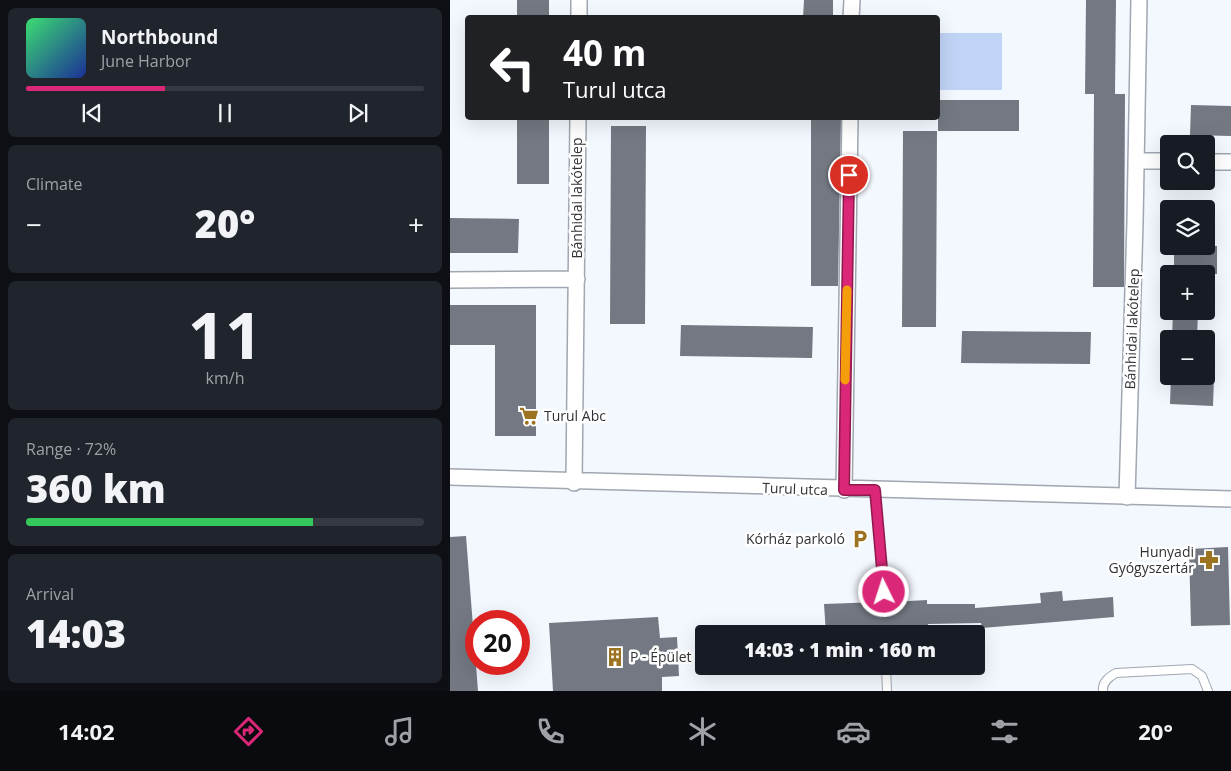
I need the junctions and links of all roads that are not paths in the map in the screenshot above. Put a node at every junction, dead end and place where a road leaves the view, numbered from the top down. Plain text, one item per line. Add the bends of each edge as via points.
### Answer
1 (579, 0) edge
2 (852, 0) edge
3 (1139, 0) edge
4 (579, 15) edge
5 (851, 15) edge
6 (578, 120) edge
7 (850, 120) edge
8 (1136, 161) junction
9 (1160, 161) edge
10 (1215, 162) edge
11 (1231, 162) edge
12 (576, 278) junction
13 (450, 280) edge
14 (450, 478) edge
15 (574, 483) junction
16 (844, 490) junction
17 (875, 490) junction
18 (1127, 497) junction
19 (1231, 499) edge
20 (886, 602) dead end
21 (886, 675) edge
22 (887, 691) edge
23 (1103, 691) edge
24 (1208, 691) edge

1 - 4 street
2 - 5 street
3 - 8 street, Bánhidai lakótelep
6 - 12 street, Bánhidai lakótelep
7 - 16 street
8 - 9 street
8 - 18 street, Bánhidai lakótelep
10 - 11 street
12 - 13 street, Bánhidai lakótelep
12 - 15 street, Bánhidai lakótelep
14 - 15 street, Turul utca
15 - 16 street, Turul utca
16 - 17 street, Turul utca
17 - 18 street, Turul utca
17 - 20 lane
18 - 19 street, Turul utca
21 - 22 lane
23 - 24 lane via 1102,686 1116,672 1192,669 1202,676

